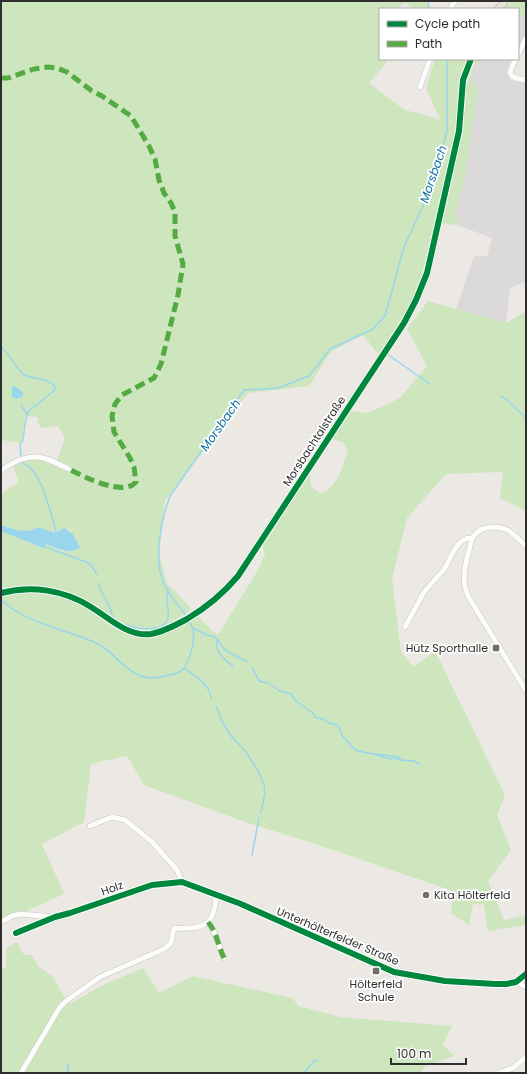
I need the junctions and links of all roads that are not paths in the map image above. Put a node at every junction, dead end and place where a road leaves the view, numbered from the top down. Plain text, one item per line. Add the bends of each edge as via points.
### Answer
1 (526, 38) edge
2 (519, 53) edge
3 (430, 60) edge
4 (471, 60) edge
5 (515, 60) edge
6 (526, 80) edge
7 (420, 87) dead end
8 (69, 469) dead end
9 (1, 470) edge
10 (472, 539) junction
11 (526, 546) edge
12 (1, 593) edge
13 (405, 627) dead end
14 (526, 691) edge
15 (90, 826) dead end
16 (182, 882) junction
17 (216, 896) junction
18 (55, 917) junction
19 (1, 922) edge
20 (208, 922) junction
21 (16, 933) dead end
22 (224, 958) dead end
23 (526, 974) edge
24 (516, 982) junction
25 (526, 987) edge
26 (526, 1057) edge
27 (513, 1068) junction
28 (21, 1073) edge
29 (498, 1073) edge
30 (507, 1073) edge

1 - 2 street
3 - 7 street
4 - 12 main road, Morsbachtalstraße via 463,80 459,131 427,273 410,315 238,576 217,598 190,617 160,632 150,634 130,631 113,623 90,606 66,594 37,589
5 - 6 street via 510,68 511,75
8 - 9 street via 37,457 21,459
10 - 11 street via 482,530 491,527 506,529
10 - 13 street via 466,538 454,551 444,569 423,594
10 - 14 street via 465,571 466,591
15 - 16 street via 112,818 124,820 152,842 177,870
16 - 17 street, Holz
16 - 18 street, Holz via 152,885
17 - 20 street via 214,914
17 - 24 street, Unterhölterfelder Straße via 241,904 394,972 465,983
18 - 19 street, Holz via 20,914
18 - 21 street, Holz
20 - 22 street via 215,932 218,947
20 - 28 street via 194,928 174,928 171,942 164,949 100,977 66,1001
23 - 24 street
24 - 25 street
26 - 27 street
27 - 29 street
27 - 30 street

